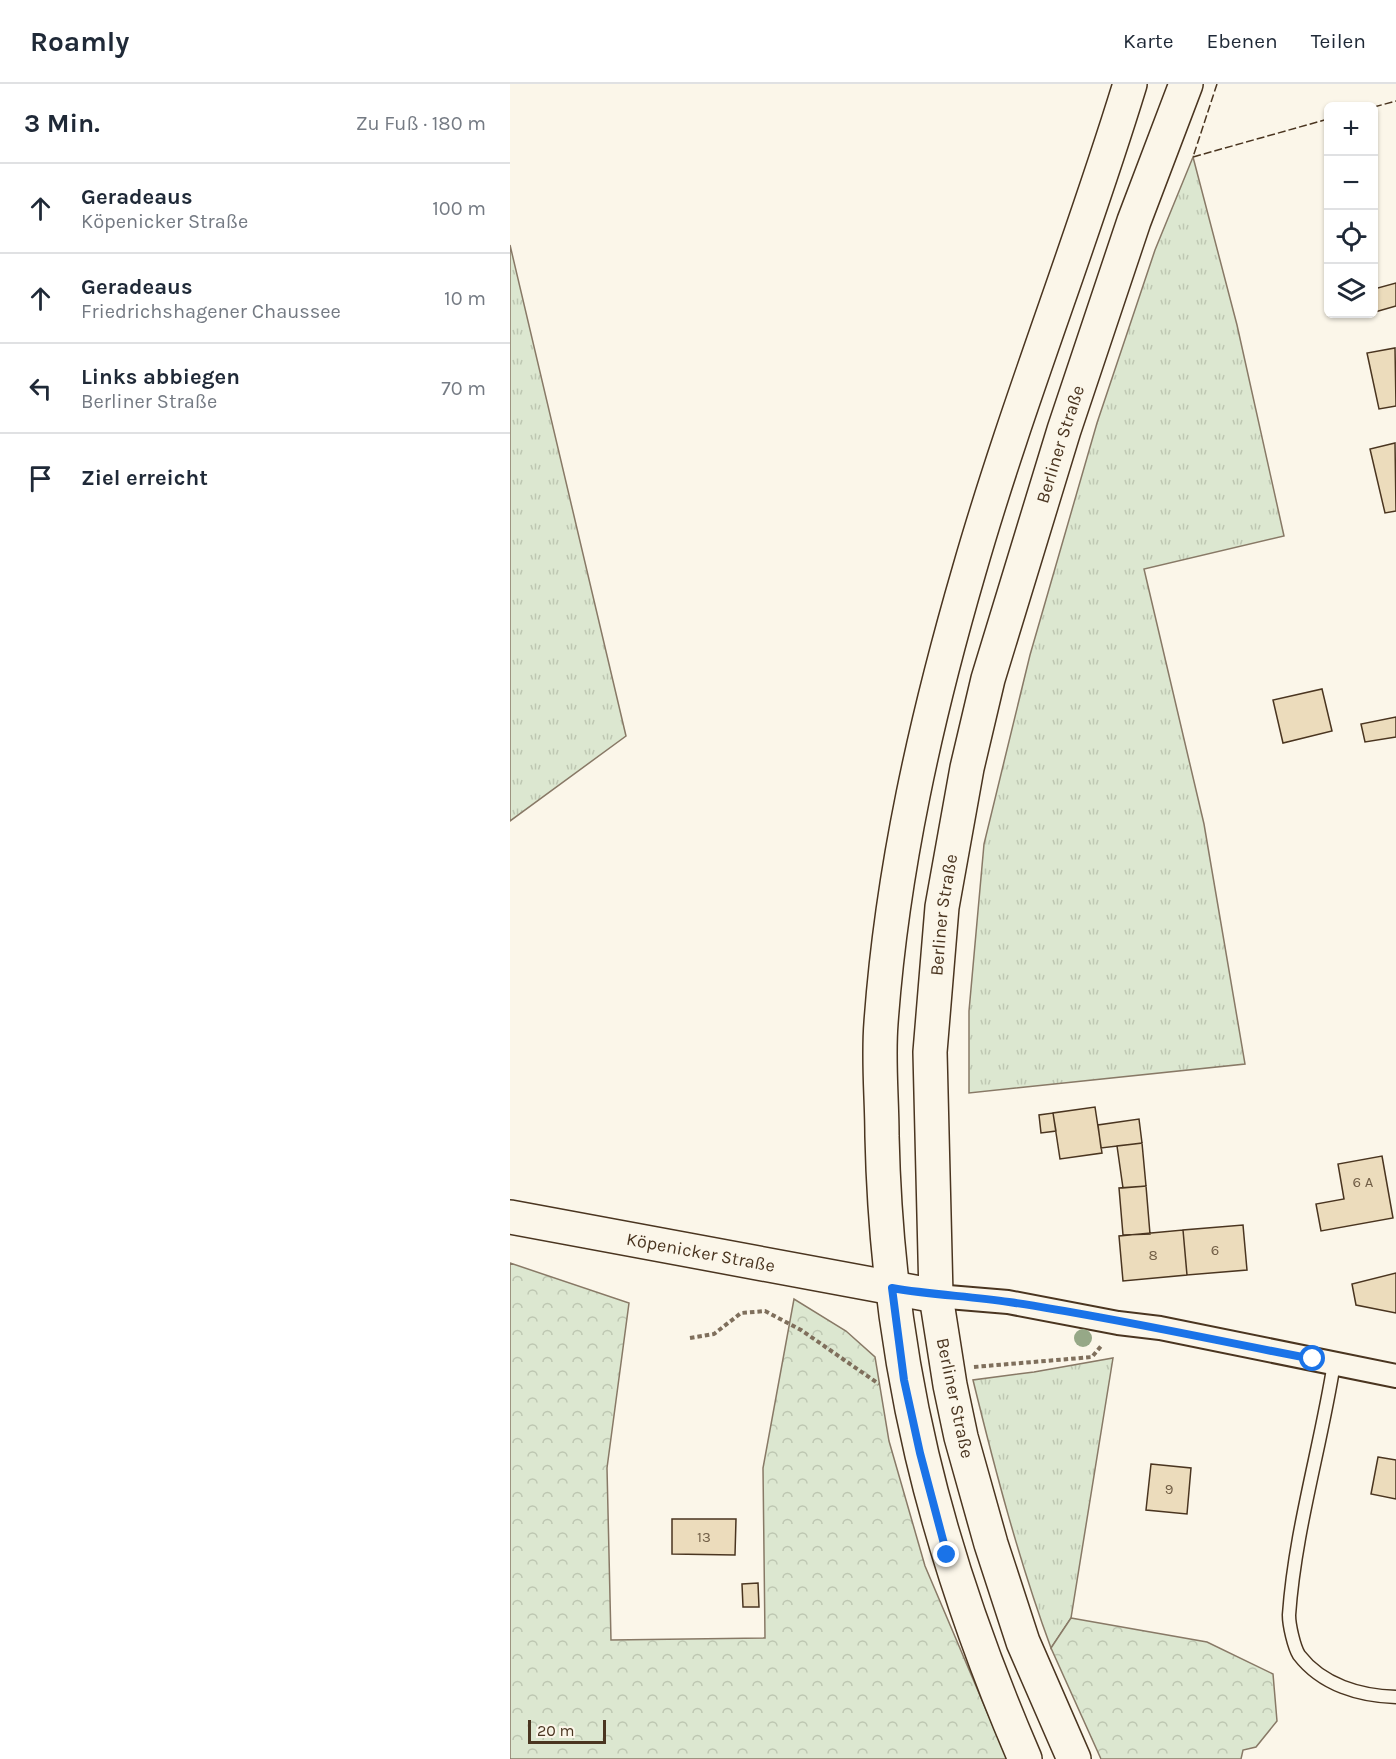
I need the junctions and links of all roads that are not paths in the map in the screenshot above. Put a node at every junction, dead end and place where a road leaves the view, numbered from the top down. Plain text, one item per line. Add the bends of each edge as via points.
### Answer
1 (1130, 84) edge
2 (1186, 84) edge
3 (510, 1217) edge
4 (892, 1288) junction
5 (936, 1296) junction
6 (1334, 1363) junction
7 (1396, 1376) edge
8 (1396, 1697) edge
9 (1025, 1759) edge
10 (1074, 1759) edge

1 - 4 main road via 969,571 922,750 902,848 880,1026 884,1190
2 - 5 main road, Berliner Straße via 1134,220 1064,430 1013,590 967,768 942,907 930,1052
3 - 4 main road, Köpenicker Straße
4 - 5 main road, Köpenicker Straße
4 - 9 main road via 904,1380 947,1555 988,1673
5 - 6 street via 1008,1302
5 - 10 main road, Berliner Straße via 962,1437 991,1544 1023,1642
6 - 7 street
6 - 8 lane via 1289,1618 1298,1654 1325,1679 1367,1696

